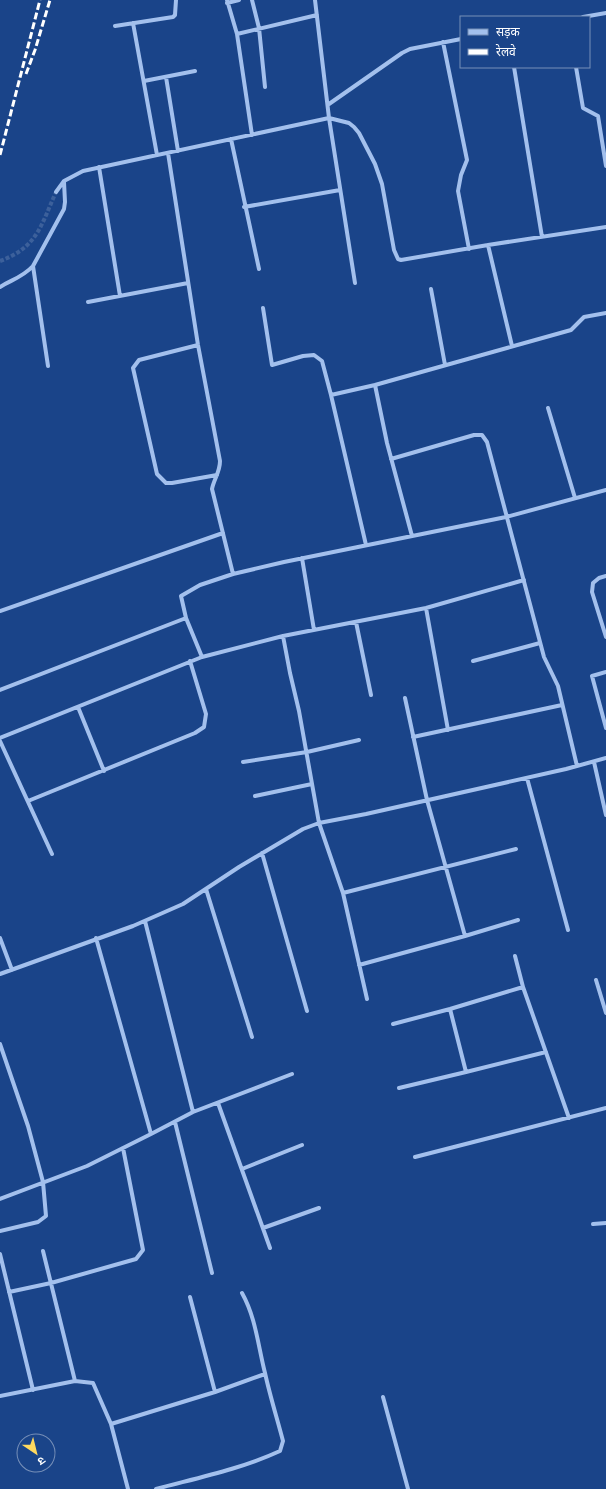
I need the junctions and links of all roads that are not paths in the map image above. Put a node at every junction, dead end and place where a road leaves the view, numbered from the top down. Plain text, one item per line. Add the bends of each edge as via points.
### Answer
1 (176, 0) edge
2 (239, 0) edge
3 (252, 0) edge
4 (314, 0) edge
5 (227, 2) edge
6 (606, 13) edge
7 (316, 15) junction
8 (589, 16) edge
9 (133, 23) junction
10 (115, 26) dead end
11 (259, 28) junction
12 (236, 34) junction
13 (460, 39) edge
14 (443, 42) junction
15 (514, 68) edge
16 (576, 68) edge
17 (195, 71) dead end
18 (166, 77) junction
19 (144, 81) junction
20 (265, 87) dead end
21 (329, 104) junction
22 (329, 118) junction
23 (252, 135) junction
24 (231, 139) junction
25 (178, 151) junction
26 (605, 151) edge
27 (168, 152) junction
28 (157, 155) junction
29 (606, 166) edge
30 (98, 167) junction
31 (64, 181) junction
32 (340, 190) junction
33 (56, 192) tunnel mouth
34 (244, 207) junction
35 (606, 227) edge
36 (542, 237) junction
37 (488, 246) junction
38 (469, 249) junction
39 (32, 266) junction
40 (258, 269) dead end
41 (188, 283) junction
42 (355, 283) dead end
43 (0, 287) edge
44 (431, 289) dead end
45 (120, 296) junction
46 (88, 302) dead end
47 (263, 308) dead end
48 (606, 313) edge
49 (198, 345) junction
50 (512, 346) junction
51 (445, 365) junction
52 (48, 366) dead end
53 (375, 384) junction
54 (331, 395) junction
55 (548, 408) dead end
56 (392, 459) junction
57 (217, 475) junction
58 (606, 490) edge
59 (575, 498) junction
60 (506, 517) junction
61 (223, 533) junction
62 (412, 536) junction
63 (366, 545) junction
64 (302, 558) junction
65 (234, 574) junction
66 (606, 576) edge
67 (524, 580) junction
68 (426, 608) junction
69 (0, 611) edge
70 (186, 618) junction
71 (356, 622) junction
72 (314, 630) junction
73 (284, 636) junction
74 (606, 637) edge
75 (540, 643) junction
76 (202, 657) junction
77 (190, 661) junction
78 (473, 661) dead end
79 (606, 672) edge
80 (0, 690) edge
81 (371, 695) dead end
82 (405, 698) dead end
83 (562, 705) junction
84 (78, 707) junction
85 (606, 728) edge
86 (448, 730) junction
87 (413, 737) junction
88 (0, 738) edge
89 (359, 740) dead end
90 (0, 741) edge
91 (306, 752) junction
92 (606, 758) edge
93 (243, 762) dead end
94 (594, 762) junction
95 (576, 766) junction
96 (104, 771) junction
97 (527, 778) junction
98 (312, 784) junction
99 (256, 796) dead end
100 (427, 800) junction
101 (28, 801) junction
102 (606, 815) edge
103 (319, 823) junction
104 (516, 849) dead end
105 (262, 853) junction
106 (52, 854) dead end
107 (446, 867) junction
108 (206, 889) junction
109 (343, 893) junction
110 (518, 920) dead end
111 (145, 921) junction
112 (568, 930) dead end
113 (465, 936) junction
114 (0, 938) edge
115 (96, 938) junction
116 (515, 956) dead end
117 (359, 965) junction
118 (12, 970) junction
119 (0, 974) edge
120 (596, 980) dead end
121 (523, 987) junction
122 (367, 999) dead end
123 (450, 1009) junction
124 (306, 1011) dead end
125 (606, 1013) edge
126 (393, 1024) dead end
127 (252, 1037) dead end
128 (0, 1044) edge
129 (546, 1052) junction
130 (466, 1072) junction
131 (292, 1074) dead end
132 (399, 1088) dead end
133 (218, 1103) junction
134 (606, 1108) edge
135 (193, 1112) junction
136 (569, 1118) junction
137 (175, 1122) junction
138 (151, 1134) junction
139 (302, 1145) dead end
140 (123, 1148) junction
141 (415, 1157) dead end
142 (242, 1169) junction
143 (43, 1182) junction
144 (0, 1199) edge
145 (319, 1208) dead end
146 (606, 1223) edge
147 (593, 1224) dead end
148 (263, 1228) junction
149 (0, 1231) edge
150 (270, 1248) dead end
151 (42, 1251) dead end
152 (0, 1254) edge
153 (212, 1273) dead end
154 (2, 1274) edge
155 (51, 1283) junction
156 (9, 1292) junction
157 (242, 1294) dead end
158 (190, 1297) dead end
159 (265, 1374) junction
160 (75, 1381) junction
161 (33, 1390) junction
162 (215, 1392) junction
163 (0, 1396) edge
164 (383, 1398) dead end
165 (111, 1424) junction
166 (128, 1489) edge
167 (156, 1489) edge
168 (408, 1489) edge

1 - 9 street via 173,17
2 - 5 street
3 - 11 street
4 - 7 street
5 - 12 street
6 - 8 street
7 - 11 street
7 - 21 street
9 - 10 street
9 - 19 street
11 - 12 street
11 - 20 street
12 - 23 street
13 - 14 street
14 - 21 street via 402,53
14 - 38 street via 467,160 458,191
15 - 36 street
16 - 26 street via 583,108 598,116
17 - 18 street
18 - 19 street
18 - 25 street
19 - 28 street
21 - 22 street
22 - 23 street
22 - 32 street
22 - 38 street via 349,123 354,127 375,164 382,184 394,250 398,259
23 - 24 street
24 - 25 street
24 - 34 street
25 - 27 street
26 - 29 street
27 - 28 street
27 - 41 street
28 - 30 street
30 - 31 street via 83,170
30 - 45 street
31 - 33 street
31 - 39 street via 64,210
32 - 34 street
32 - 42 street
34 - 40 street
35 - 36 street
36 - 37 street
37 - 38 street
37 - 50 street
39 - 43 street via 20,277
39 - 52 street
41 - 45 street
41 - 49 street
44 - 51 street
45 - 46 street
47 - 54 street via 272,364 314,355 322,361
48 - 50 street via 584,317 571,330
49 - 57 street via 220,461
49 - 57 street via 139,360 133,368 157,474 166,483
50 - 51 street
51 - 53 street
53 - 54 street
53 - 56 street
54 - 63 street
55 - 59 street
56 - 60 street via 474,435 482,435
56 - 62 street
57 - 61 street via 212,489
58 - 59 street
59 - 60 street
60 - 62 street
60 - 67 street
61 - 65 street
61 - 69 street
62 - 63 street
63 - 64 street
64 - 65 street
64 - 72 street
65 - 70 street via 200,585 181,596
66 - 74 street via 599,578 592,587
67 - 68 street
67 - 75 street
68 - 71 street
68 - 86 street
70 - 76 street
70 - 80 street
71 - 72 street
71 - 81 street
72 - 73 street
73 - 76 street
73 - 91 street
75 - 78 street
75 - 83 street via 558,686
76 - 77 street
77 - 84 street
77 - 96 street via 206,714 204,727 196,733
79 - 85 street via 592,676
82 - 87 street
83 - 86 street
83 - 95 street
84 - 88 street
84 - 96 street
86 - 87 street
87 - 100 street
89 - 91 street
90 - 101 street
91 - 93 street
91 - 98 street
92 - 94 street
94 - 95 street
94 - 102 street
95 - 97 street
96 - 101 street
97 - 100 street
97 - 112 street
98 - 99 street
98 - 103 street
100 - 103 street
100 - 107 street
101 - 106 street
103 - 105 street via 303,829
103 - 109 street
104 - 107 street
105 - 108 street
105 - 124 street
107 - 109 street
107 - 113 street
108 - 111 street via 183,904
108 - 127 street
109 - 117 street
110 - 113 street
111 - 115 street
111 - 135 street
113 - 117 street
114 - 118 street
115 - 118 street
115 - 138 street
116 - 121 street
117 - 122 street
118 - 119 street
120 - 125 street
121 - 123 street
121 - 129 street
123 - 126 street
123 - 130 street
128 - 143 street via 28,1126
129 - 130 street
129 - 136 street
130 - 132 street
131 - 133 street
133 - 135 street
133 - 142 street
134 - 136 street
135 - 137 street
136 - 141 street
137 - 138 street
137 - 153 street
138 - 140 street
139 - 142 street
140 - 143 street via 87,1166
140 - 155 street via 143,1250 136,1259
142 - 148 street
143 - 144 street
143 - 149 street via 46,1216 38,1222
145 - 148 street
146 - 147 street
148 - 150 street
151 - 155 street
152 - 154 street
154 - 156 street
155 - 156 street
155 - 160 street
156 - 161 street
157 - 159 street via 254,1323
158 - 162 street
159 - 162 street
159 - 167 street via 283,1441 280,1451
160 - 161 street
160 - 165 street via 93,1383
161 - 163 street
162 - 165 street
164 - 168 street
165 - 166 street

